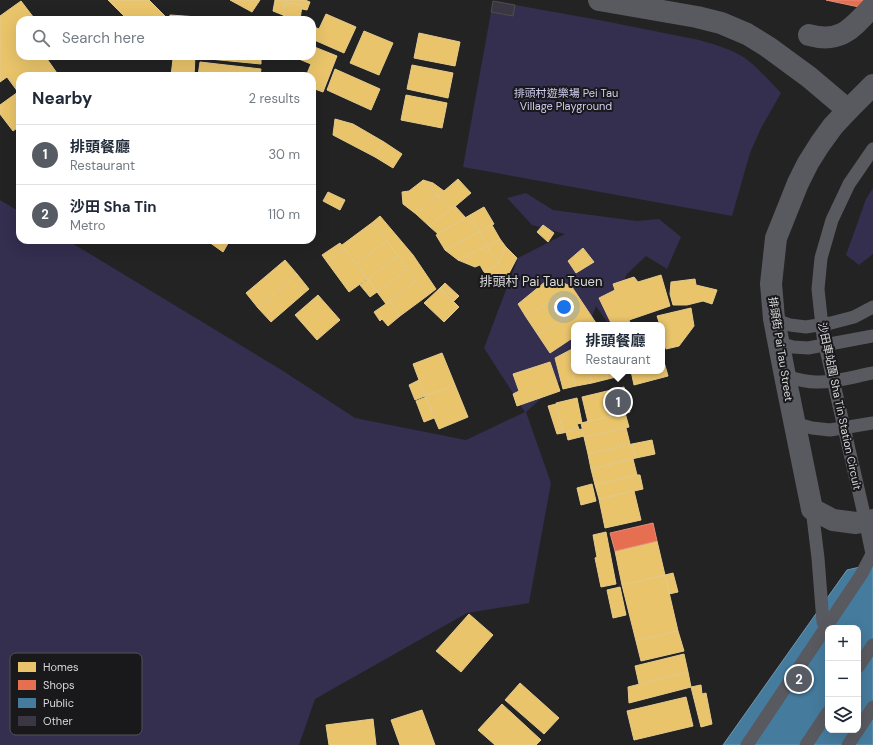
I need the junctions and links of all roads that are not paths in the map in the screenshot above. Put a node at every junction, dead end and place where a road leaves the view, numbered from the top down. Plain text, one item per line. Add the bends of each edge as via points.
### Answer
1 (599, 0) edge
2 (873, 6) edge
3 (809, 35) dead end
4 (873, 85) edge
5 (848, 110) junction
6 (873, 149) edge
7 (873, 307) edge
8 (774, 319) junction
9 (873, 336) edge
10 (779, 343) junction
11 (873, 373) edge
12 (785, 376) junction
13 (794, 423) junction
14 (873, 423) edge
15 (812, 509) junction
16 (873, 520) edge
17 (873, 556) edge
18 (823, 622) dead end
19 (873, 645) edge
20 (861, 663) edge
21 (873, 707) edge
22 (825, 716) edge
23 (861, 725) edge
24 (856, 733) edge
25 (747, 745) edge
26 (806, 745) edge
27 (848, 745) edge

1 - 5 street via 697,17 747,34 768,46
2 - 3 street via 857,23 836,36 829,38
4 - 5 street, 排頭街 Pai Tau Street
5 - 8 street, 排頭街 Pai Tau Street via 808,163 776,238 771,284
6 - 17 lane, 沙田車站圍 Sha Tin Station Circuit, bridge via 849,184 832,220 821,258 818,289 823,336
7 - 8 lane via 854,317 806,327
8 - 10 street, 排頭街 Pai Tau Street
9 - 10 lane via 808,348
10 - 12 street, 排頭街 Pai Tau Street
11 - 12 lane via 816,382
12 - 13 street, 排頭街 Pai Tau Street
13 - 14 lane via 830,430
13 - 15 street, 排頭街 Pai Tau Street
15 - 16 street via 833,520 856,523
15 - 18 lane
17 - 25 lane, 沙田車站圍 Sha Tin Station Circuit
19 - 20 lane
21 - 23 lane
22 - 26 lane
24 - 27 lane

